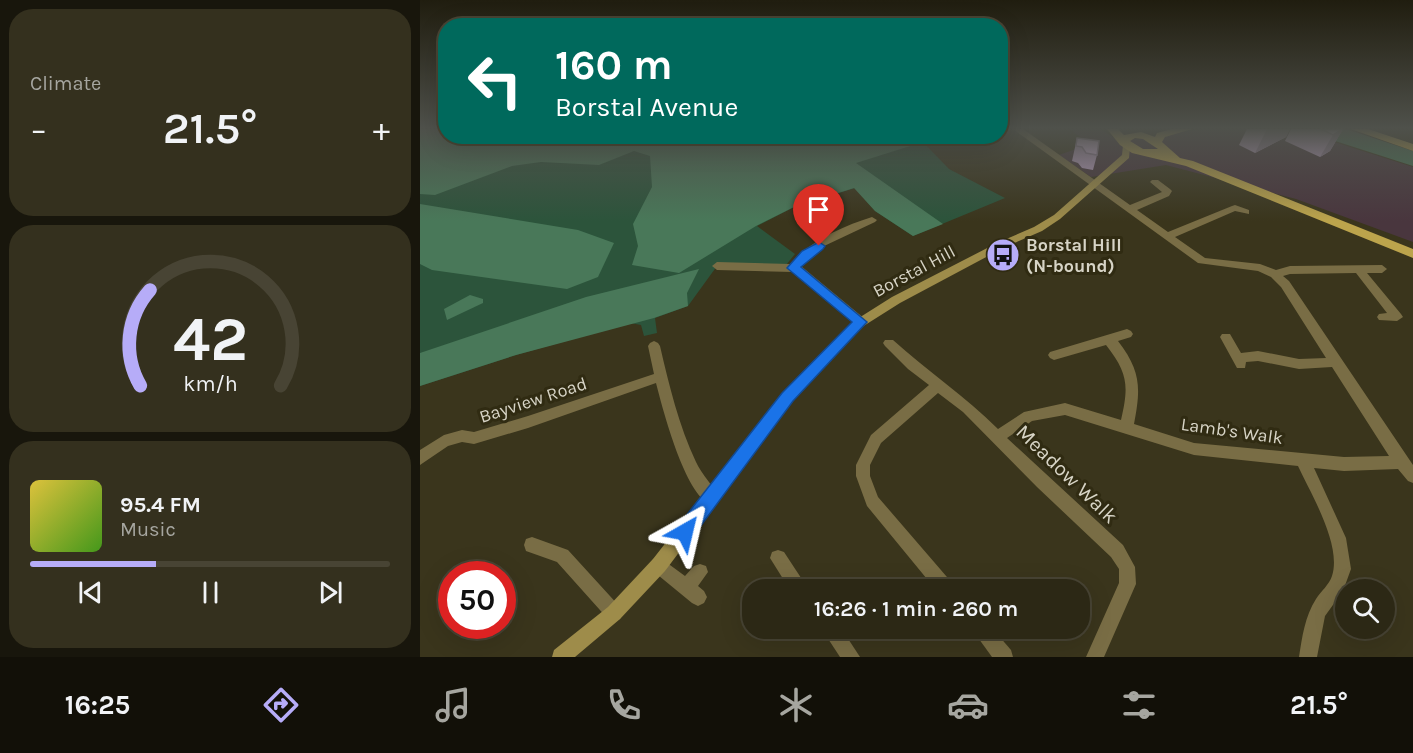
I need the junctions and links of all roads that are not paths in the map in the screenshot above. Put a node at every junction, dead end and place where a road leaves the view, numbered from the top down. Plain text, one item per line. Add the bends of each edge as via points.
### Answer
1 (1054, 160) edge
2 (1126, 160) joint
3 (1131, 160) edge
4 (1177, 160) edge
5 (1184, 160) edge
6 (1189, 163) junction
7 (1155, 182) dead end
8 (1090, 189) junction
9 (1130, 209) junction
10 (1246, 212) dead end
11 (872, 220) dead end
12 (1166, 237) junction
13 (1413, 254) edge
14 (717, 266) dead end
15 (794, 268) junction
16 (1382, 269) dead end
17 (1360, 271) junction
18 (1275, 274) junction
19 (1383, 317) dead end
20 (861, 322) junction
21 (1127, 334) dead end
22 (1226, 337) dead end
23 (1109, 339) junction
24 (654, 346) dead end
25 (898, 348) dead end
26 (1054, 355) dead end
27 (1336, 362) junction
28 (660, 377) junction
29 (938, 385) junction
30 (1126, 428) junction
31 (997, 437) junction
32 (420, 458) edge
33 (1303, 460) junction
34 (1401, 462) junction
35 (1413, 476) edge
36 (711, 498) junction
37 (532, 545) dead end
38 (778, 558) dead end
39 (659, 565) junction
40 (700, 572) dead end
41 (793, 579) edge
42 (938, 579) edge
43 (615, 613) junction
44 (838, 639) edge
45 (989, 639) edge
46 (561, 657) edge
47 (851, 657) edge
48 (1004, 657) edge
49 (1095, 657) edge
50 (1308, 657) edge

1 - 8 street
2 - 3 main road
2 - 8 main road, Borstal Hill
4 - 6 main road
5 - 6 main road
6 - 13 main road
7 - 9 street via 1166,194
8 - 9 street
8 - 20 main road, Borstal Hill via 1038,229 970,261
9 - 12 street
10 - 12 street via 1235,208
11 - 15 street via 806,254
12 - 18 street via 1202,261 1260,268
14 - 15 street
15 - 20 street
16 - 17 street
17 - 18 street via 1290,270
17 - 19 street via 1397,317
18 - 27 street
20 - 36 main road, Borstal Hill via 788,397
21 - 23 street
22 - 27 street via 1240,361 1265,357 1299,364
23 - 26 street
23 - 30 street via 1135,382
24 - 28 street
25 - 29 street, Meadow Walk
27 - 34 street
28 - 32 street, Bayview Road via 528,422 474,438 462,436 444,441
28 - 36 street via 700,488
29 - 31 street, Meadow Walk
29 - 42 street via 876,439 863,465 872,501
30 - 31 street, Lamb's Walk via 1075,411 1052,410 1029,416
30 - 33 street, Lamb's Walk via 1194,449
31 - 49 street, Meadow Walk via 1117,551 1127,567 1128,584
33 - 34 street, Lamb's Walk via 1344,465
33 - 50 street via 1339,543 1343,565 1339,584 1325,600 1314,623
34 - 35 street
36 - 39 main road, Borstal Hill
37 - 43 street via 562,556
38 - 41 street
39 - 40 street via 692,592
39 - 43 main road, Borstal Hill
43 - 46 main road, Borstal Hill
44 - 47 street
45 - 48 street

